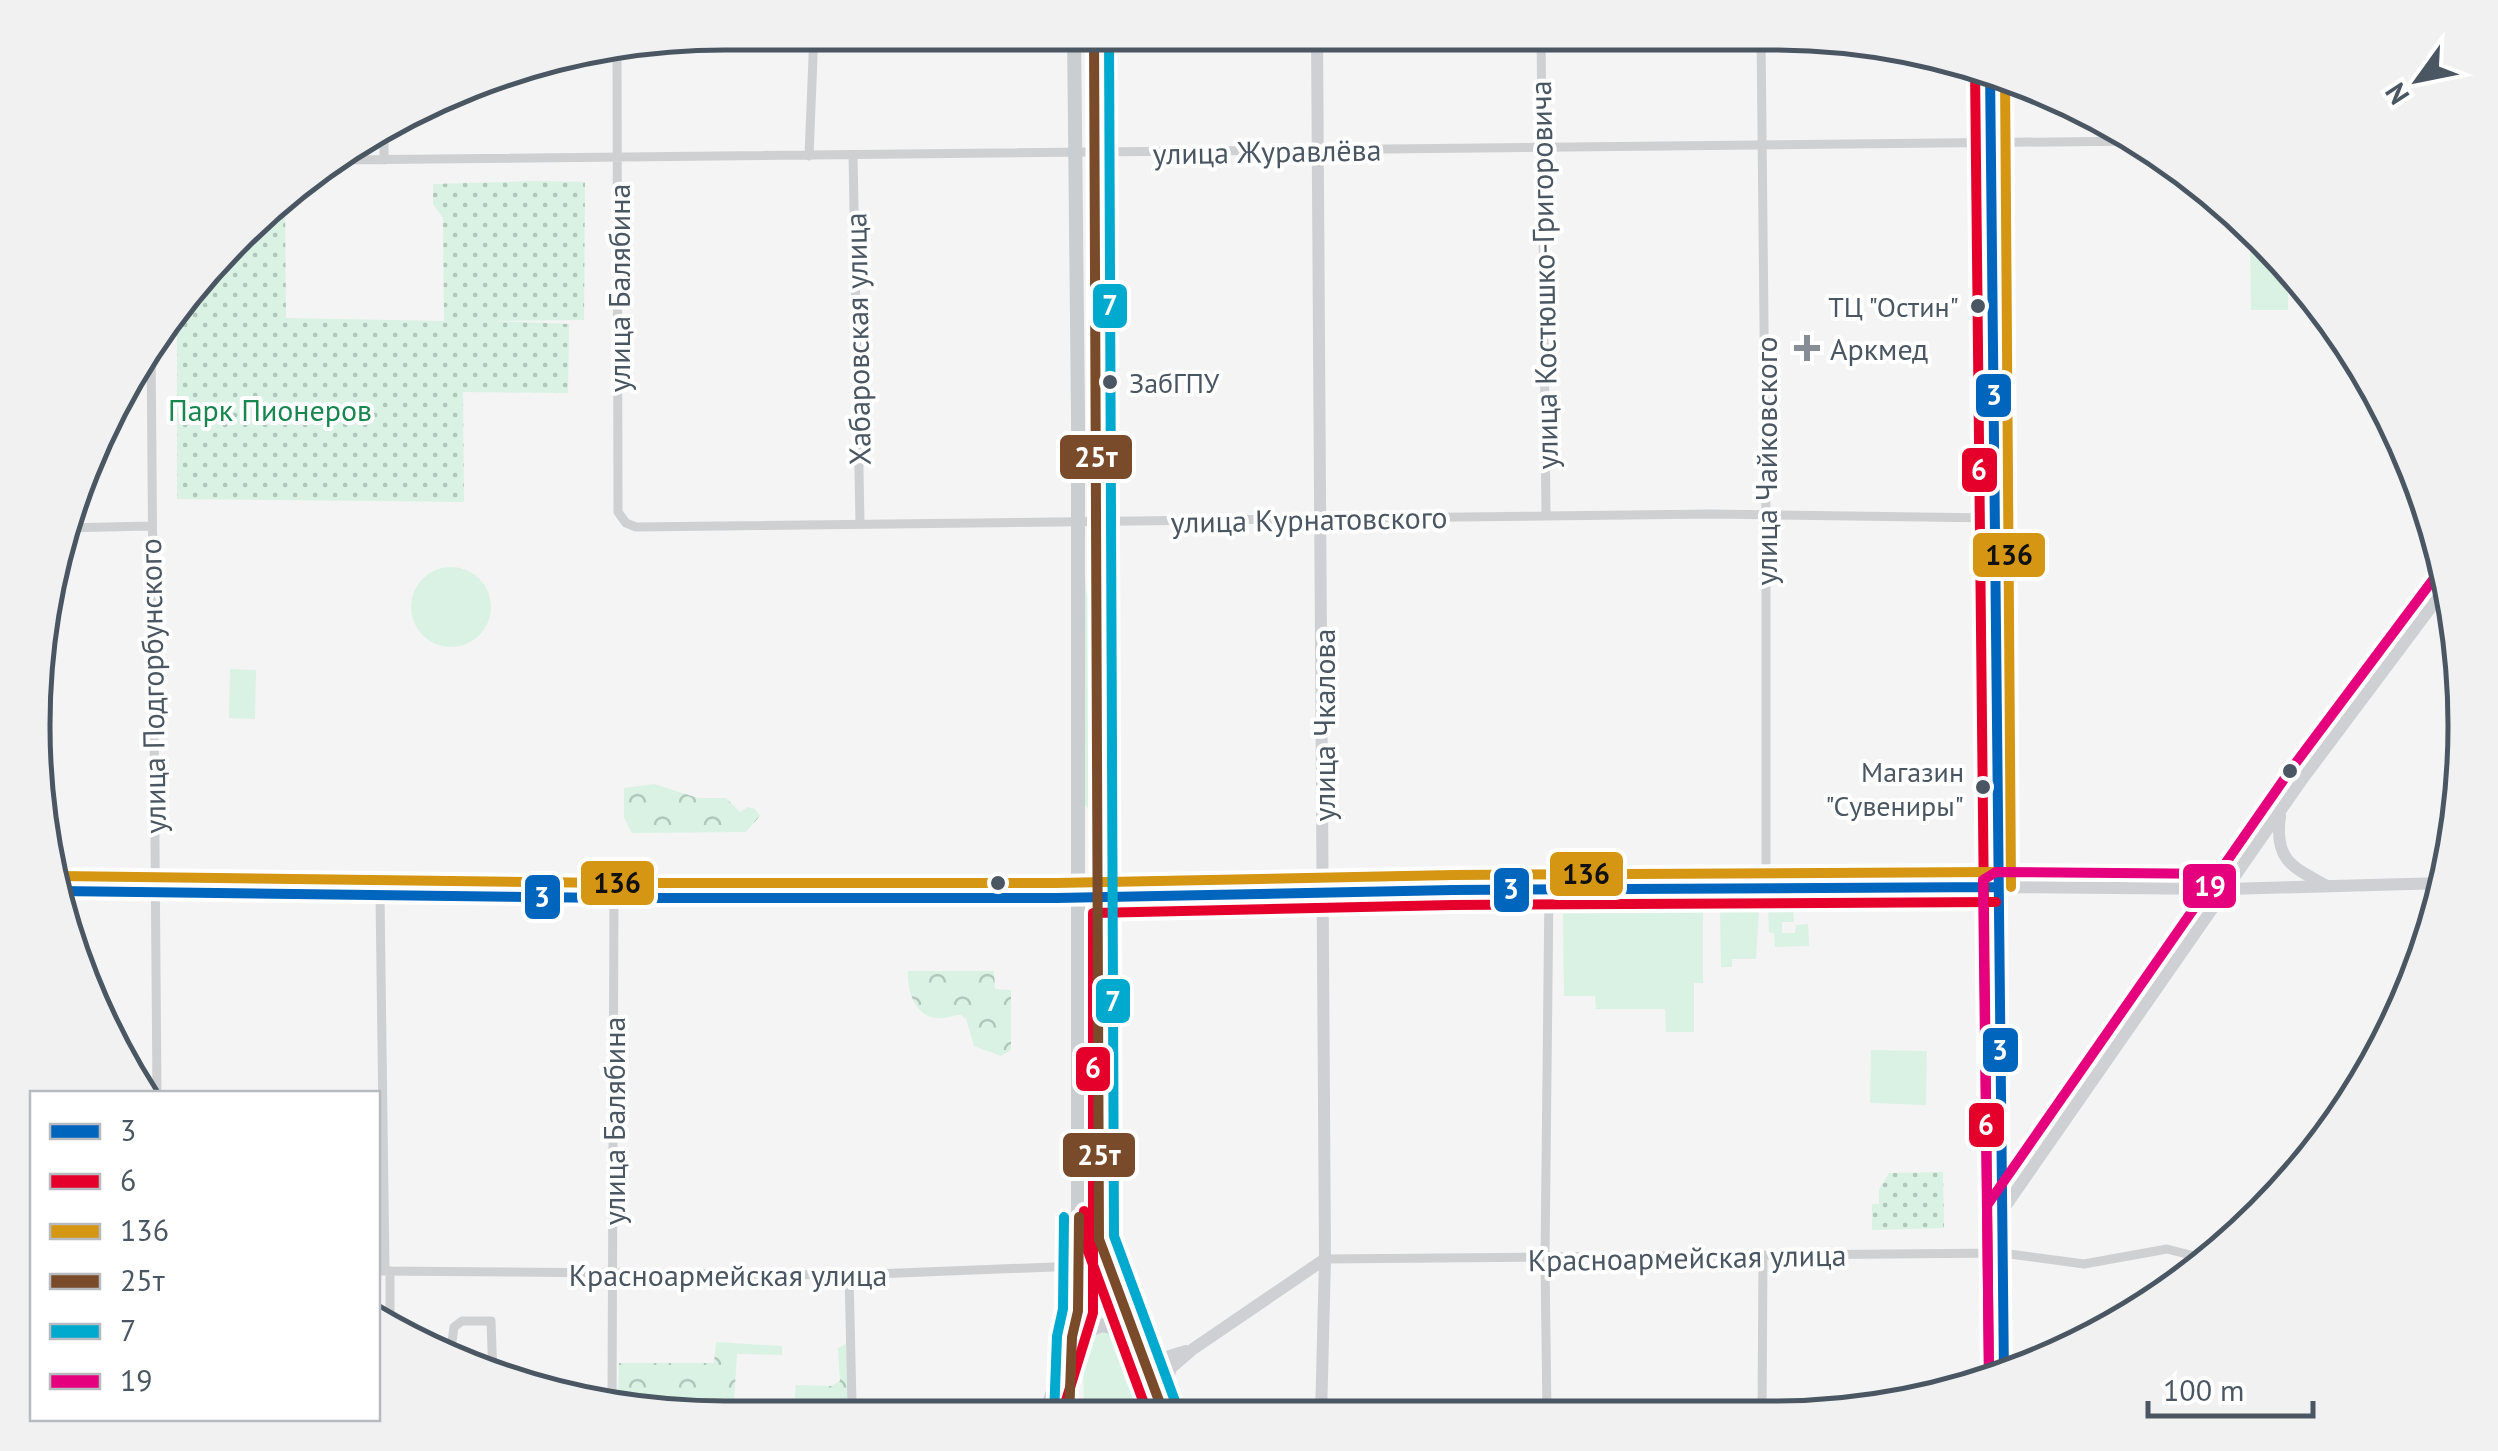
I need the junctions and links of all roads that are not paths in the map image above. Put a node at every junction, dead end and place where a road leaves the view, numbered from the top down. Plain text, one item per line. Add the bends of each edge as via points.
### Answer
1 (813, 50) edge
2 (1074, 50) edge
3 (1094, 50) edge
4 (1317, 50) edge
5 (1541, 50) edge
6 (1760, 50) edge
7 (617, 59) edge
8 (1990, 86) edge
9 (2112, 141) edge
10 (384, 143) edge
11 (1992, 143) junction
12 (1762, 145) junction
13 (1542, 148) junction
14 (1319, 150) junction
15 (1095, 153) junction
16 (1076, 154) junction
17 (853, 155) junction
18 (809, 156) junction
19 (618, 158) junction
20 (356, 160) edge
21 (384, 160) junction
22 (151, 371) edge
23 (1766, 515) junction
24 (1546, 516) junction
25 (1323, 518) junction
26 (1994, 518) junction
27 (1077, 521) junction
28 (1096, 522) junction
29 (626, 523) joint
30 (860, 523) junction
31 (150, 526) junction
32 (80, 528) edge
33 (2432, 582) edge
34 (2436, 601) edge
35 (2433, 605) junction
36 (2280, 813) junction
37 (2429, 884) edge
38 (1996, 887) junction
39 (2330, 887) junction
40 (1766, 888) junction
41 (2226, 889) junction
42 (1549, 890) junction
43 (71, 891) edge
44 (156, 892) junction
45 (1324, 892) junction
46 (380, 895) junction
47 (614, 898) junction
48 (1078, 898) junction
49 (1096, 898) junction
50 (157, 1090) edge
51 (2000, 1212) junction
52 (2002, 1253) junction
53 (2191, 1255) edge
54 (1763, 1256) junction
55 (1325, 1259) junction
56 (1545, 1259) junction
57 (1078, 1266) junction
58 (384, 1271) edge
59 (613, 1274) junction
60 (848, 1275) junction
61 (388, 1311) edge
62 (1132, 1332) junction
63 (1072, 1336) junction
64 (450, 1342) edge
65 (1193, 1348) junction
66 (1141, 1351) junction
67 (492, 1359) edge
68 (2004, 1360) edge
69 (612, 1391) edge
70 (1161, 1400) joint
71 (852, 1401) edge
72 (1050, 1401) edge
73 (1070, 1401) edge
74 (1321, 1401) edge
75 (1548, 1401) edge
76 (1762, 1401) edge

1 - 18 street
2 - 16 main road
3 - 15 main road
4 - 14 main road, улица Чкалова
5 - 13 street, улица Костюшко-Григоровича
6 - 12 street, улица Чайковского
7 - 19 street, улица Балябина
8 - 11 main road
9 - 11 street, улица Журавлёва
10 - 21 street
11 - 12 street, улица Журавлёва
11 - 26 main road
12 - 13 street, улица Журавлёва
12 - 23 street, улица Чайковского
13 - 14 street, улица Журавлёва
13 - 24 street, улица Костюшко-Григоровича
14 - 15 street, улица Журавлёва
14 - 25 main road, улица Чкалова
15 - 16 street, улица Журавлёва
15 - 28 main road
16 - 17 street, улица Журавлёва
16 - 27 main road
17 - 18 street, улица Журавлёва
17 - 30 street, Хабаровская улица
18 - 19 street, улица Журавлёва
19 - 21 street, улица Журавлёва
19 - 29 street, улица Балябина via 618,512
20 - 21 street, улица Журавлёва
22 - 31 street, улица Подгорбунского
23 - 24 street, улица Курнатовского
23 - 26 street, улица Курнатовского
23 - 40 street, улица Чайковского
24 - 25 street, улица Курнатовского
25 - 28 street, улица Курнатовского
25 - 45 main road, улица Чкалова
26 - 38 main road
27 - 28 street, улица Курнатовского
27 - 30 street, улица Курнатовского
27 - 48 main road
28 - 49 main road
29 - 30 street, улица Курнатовского
31 - 32 street
31 - 44 street, улица Подгорбунского
33 - 35 street
34 - 35 main road
35 - 36 main road
36 - 39 main road via 2282,854
36 - 41 main road
37 - 39 main road
38 - 40 main road
38 - 41 main road
38 - 51 main road
39 - 41 main road
40 - 42 main road
41 - 51 main road
42 - 45 main road
42 - 56 street
43 - 44 main road
44 - 46 main road
44 - 50 street, улица Подгорбунского
45 - 49 main road
45 - 55 main road, улица Чкалова
46 - 47 main road
46 - 58 street
47 - 48 main road
47 - 59 street, улица Балябина
48 - 49 main road
48 - 57 main road
49 - 62 main road via 1099,1239
51 - 52 main road
52 - 53 street, Красноармейская улица via 2084,1264 2168,1249
52 - 54 street, Красноармейская улица
52 - 68 main road
54 - 56 street, Красноармейская улица
54 - 76 street
55 - 56 street, Красноармейская улица
55 - 65 main road
55 - 74 main road, улица Чкалова
56 - 75 street
57 - 60 street, Красноармейская улица
57 - 63 main road
58 - 59 street, Красноармейская улица
58 - 61 street
59 - 60 street, Красноармейская улица
59 - 69 street, улица Балябина
60 - 71 street
62 - 63 main road via 1102,1325
62 - 66 main road
63 - 72 main road
63 - 73 main road
64 - 67 street via 462,1321 491,1321
65 - 66 main road via 1162,1358
65 - 70 main road via 1172,1368
66 - 70 main road

